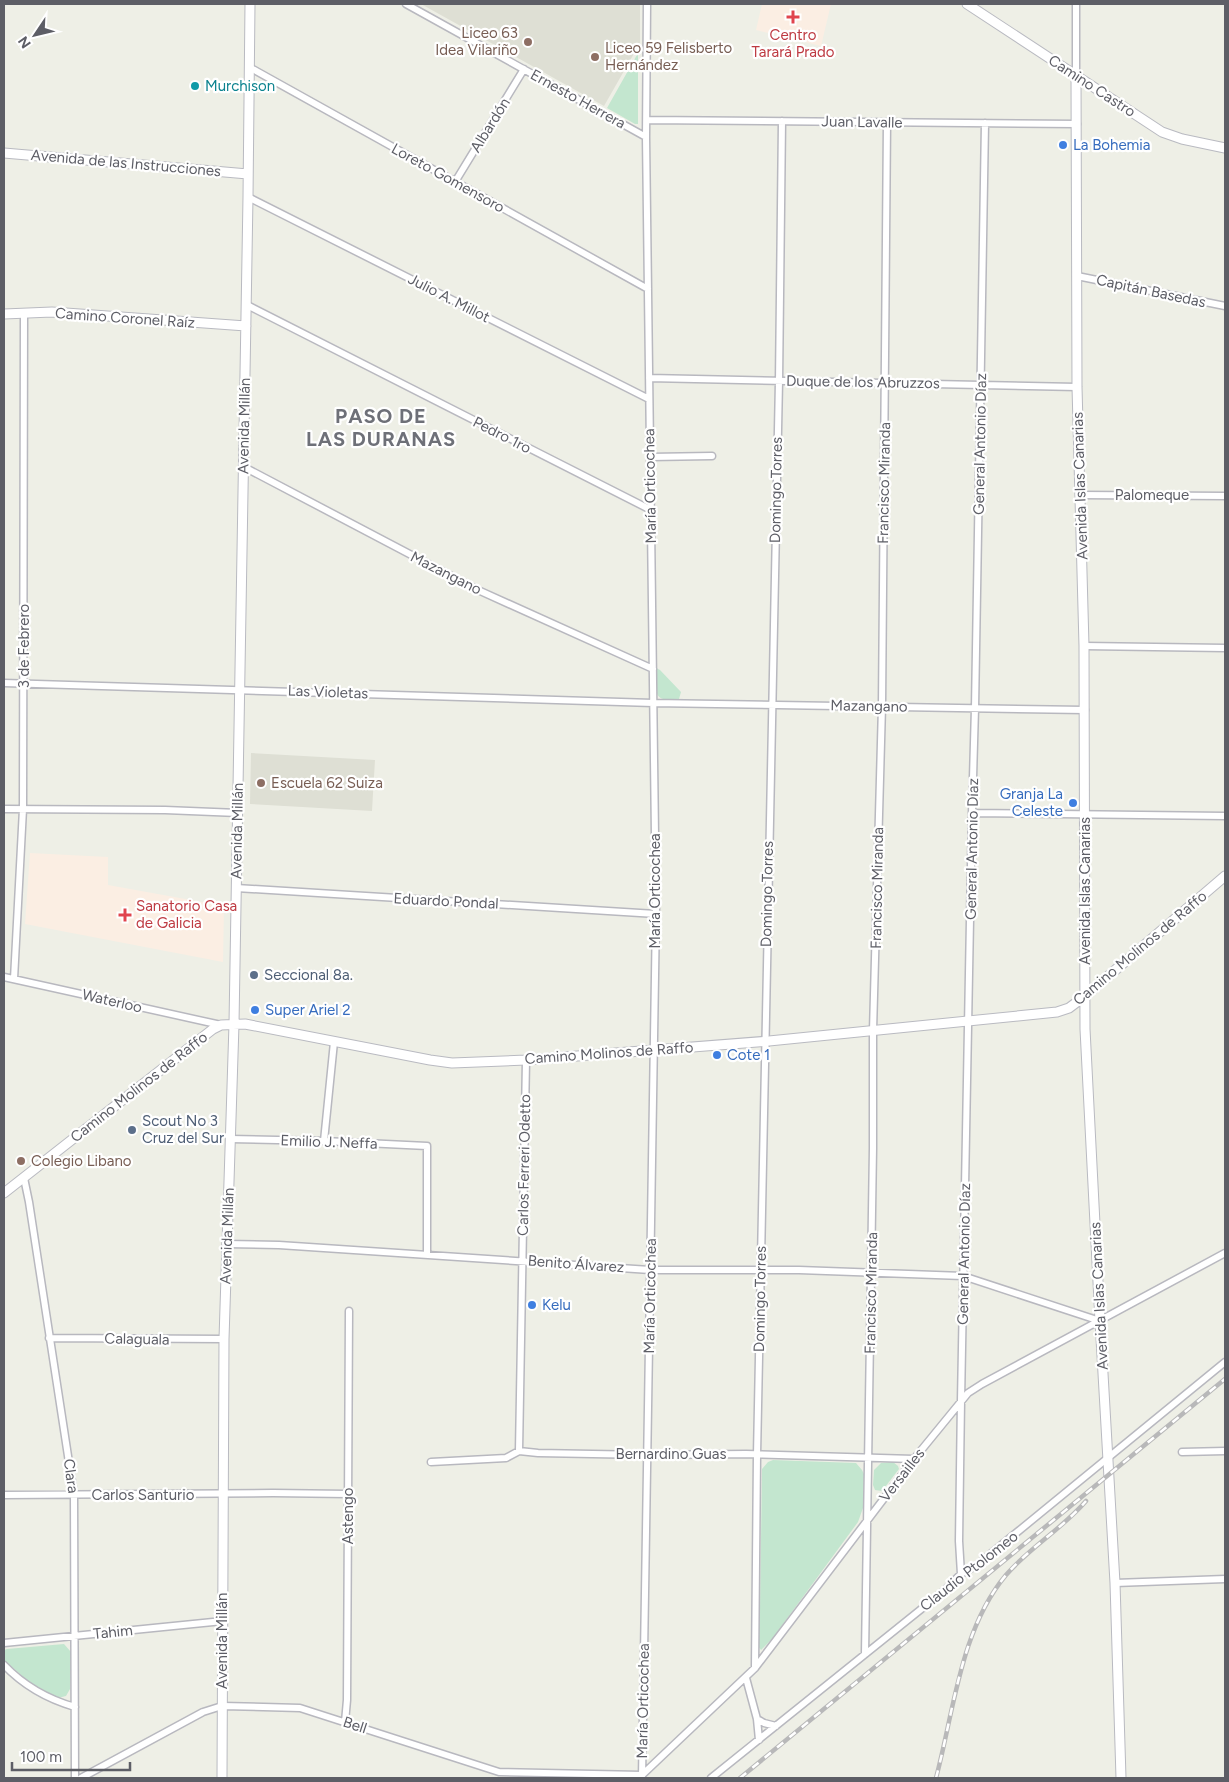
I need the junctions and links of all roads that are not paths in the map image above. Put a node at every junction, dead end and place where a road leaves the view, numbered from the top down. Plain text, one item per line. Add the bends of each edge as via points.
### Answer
1 (250, 4) edge
2 (406, 4) edge
3 (647, 4) edge
4 (967, 4) edge
5 (1076, 4) edge
6 (249, 67) junction
7 (524, 69) junction
8 (1076, 76) junction
9 (647, 120) junction
10 (782, 121) junction
11 (887, 122) junction
12 (985, 123) junction
13 (1077, 124) junction
14 (646, 136) junction
15 (1225, 148) edge
16 (4, 153) edge
17 (248, 174) junction
18 (455, 182) junction
19 (248, 197) junction
20 (1077, 276) junction
21 (648, 289) junction
22 (246, 305) junction
23 (1225, 306) edge
24 (24, 312) junction
25 (4, 314) edge
26 (246, 326) junction
27 (649, 378) junction
28 (779, 381) junction
29 (884, 383) junction
30 (981, 385) junction
31 (1077, 387) junction
32 (649, 399) junction
33 (712, 456) dead end
34 (650, 457) junction
35 (244, 467) junction
36 (1080, 495) junction
37 (1225, 496) edge
38 (651, 510) junction
39 (1084, 646) junction
40 (1225, 648) edge
41 (653, 669) junction
42 (4, 683) edge
43 (24, 684) junction
44 (240, 689) junction
45 (653, 703) junction
46 (771, 704) junction
47 (882, 706) junction
48 (975, 708) junction
49 (1085, 710) junction
50 (4, 809) edge
51 (24, 809) junction
52 (238, 813) junction
53 (972, 813) junction
54 (1085, 814) junction
55 (1225, 816) edge
56 (1225, 876) edge
57 (236, 888) junction
58 (656, 914) junction
59 (4, 977) edge
60 (14, 979) junction
61 (1085, 996) junction
62 (969, 1021) junction
63 (234, 1024) junction
64 (221, 1025) junction
65 (873, 1031) junction
66 (765, 1041) junction
67 (334, 1042) junction
68 (654, 1050) junction
69 (526, 1060) junction
70 (230, 1139) junction
71 (324, 1141) junction
72 (24, 1178) junction
73 (4, 1193) edge
74 (226, 1244) junction
75 (1225, 1253) edge
76 (427, 1255) junction
77 (522, 1260) junction
78 (650, 1270) junction
79 (760, 1270) junction
80 (871, 1273) junction
81 (963, 1276) junction
82 (349, 1311) dead end
83 (1100, 1321) junction
84 (49, 1338) junction
85 (224, 1339) junction
86 (1225, 1362) edge
87 (961, 1401) junction
88 (519, 1451) junction
89 (1225, 1451) edge
90 (1182, 1452) dead end
91 (647, 1454) junction
92 (757, 1455) junction
93 (868, 1458) junction
94 (1107, 1458) junction
95 (914, 1459) junction
96 (431, 1462) dead end
97 (348, 1494) junction
98 (4, 1495) edge
99 (74, 1495) junction
100 (223, 1495) junction
101 (866, 1521) junction
102 (961, 1574) junction
103 (1225, 1579) edge
104 (1115, 1583) junction
105 (223, 1621) junction
106 (74, 1636) junction
107 (4, 1643) edge
108 (864, 1654) junction
109 (4, 1665) edge
110 (755, 1668) junction
111 (746, 1678) junction
112 (222, 1706) junction
113 (74, 1707) junction
114 (757, 1718) junction
115 (345, 1722) junction
116 (776, 1726) junction
117 (759, 1740) junction
118 (642, 1776) edge
119 (75, 1778) edge
120 (81, 1778) edge
121 (222, 1778) edge
122 (711, 1778) edge
123 (1121, 1778) edge

1 - 6 street, Avenida Millán
2 - 7 street, Ernesto Herrera
3 - 9 street, María Orticochea
4 - 8 street, Camino Castro
5 - 8 street, Avenida Islas Canarias
6 - 17 street, Avenida Millán
6 - 18 street, Loreto Gomensoro
7 - 14 street, Ernesto Herrera
7 - 18 street, Albardón
8 - 13 street, Avenida Islas Canarias
8 - 15 street, Camino Castro via 1167,135
9 - 10 street, Juan Lavalle
9 - 14 street, María Orticochea
10 - 11 street, Juan Lavalle
10 - 28 street, Domingo Torres
11 - 12 street, Juan Lavalle
11 - 29 street, Francisco Miranda
12 - 13 street, Juan Lavalle
12 - 30 street, General Antonio Díaz
13 - 20 street, Avenida Islas Canarias
14 - 21 street, María Orticochea
16 - 17 street, Avenida de las Instrucciones
17 - 19 street, Avenida Millán
18 - 21 street, Loreto Gomensoro
19 - 22 street, Avenida Millán
19 - 32 street, Julio A. Millot
20 - 23 street, Capitán Basedas
20 - 31 street, Avenida Islas Canarias
21 - 27 street, María Orticochea
22 - 26 street, Avenida Millán
22 - 38 street, Pedro 1ro
24 - 25 street, Camino Coronel Raíz
24 - 26 street, Camino Coronel Raíz
24 - 43 street, 3 de Febrero
26 - 35 street, Avenida Millán
27 - 28 street, Duque de los Abruzzos
27 - 32 street, María Orticochea
28 - 29 street, Duque de los Abruzzos
28 - 46 street, Domingo Torres
29 - 30 street, Duque de los Abruzzos
29 - 47 street, Francisco Miranda
30 - 31 street, Duque de los Abruzzos
30 - 48 street, General Antonio Díaz
31 - 36 street, Avenida Islas Canarias
32 - 34 street, María Orticochea
33 - 34 street
34 - 38 street, María Orticochea
35 - 41 street, Mazangano via 478,590
35 - 44 street, Avenida Millán
36 - 37 street, Palomeque
36 - 39 street, Avenida Islas Canarias
38 - 41 street, María Orticochea
39 - 40 street
39 - 49 street, Avenida Islas Canarias
41 - 45 street, María Orticochea
42 - 43 street, Las Violetas
43 - 44 street, Las Violetas
43 - 51 street, 3 de Febrero
44 - 45 street, Las Violetas
44 - 52 street, Avenida Millán
45 - 46 street, Mazangano
45 - 58 street, María Orticochea
46 - 47 street, Mazangano
46 - 66 street, Domingo Torres
47 - 48 street, Mazangano
47 - 65 street, Francisco Miranda
48 - 49 street, Mazangano
48 - 53 street, General Antonio Díaz
49 - 54 street, Avenida Islas Canarias
50 - 51 street
51 - 52 street
51 - 60 street, 3 de Febrero
52 - 57 street, Avenida Millán
53 - 54 street
53 - 62 street, General Antonio Díaz
54 - 55 street
54 - 61 street, Avenida Islas Canarias
56 - 61 street, Camino Molinos de Raffo
57 - 58 street, Eduardo Pondal
57 - 63 street, Avenida Millán
58 - 68 street, María Orticochea
59 - 60 street, Waterloo
60 - 64 street, Waterloo
61 - 62 street, Camino Molinos de Raffo via 1057,1012
61 - 83 street, Avenida Islas Canarias
62 - 65 street, Camino Molinos de Raffo
62 - 81 street, General Antonio Díaz
63 - 64 street, Camino Molinos de Raffo
63 - 67 street, Camino Molinos de Raffo
63 - 70 street, Avenida Millán
64 - 72 street, Camino Molinos de Raffo
65 - 66 street, Camino Molinos de Raffo
65 - 80 street, Francisco Miranda
66 - 68 street, Camino Molinos de Raffo
66 - 79 street, Domingo Torres
67 - 69 street, Camino Molinos de Raffo via 452,1063
67 - 71 street
68 - 69 street, Camino Molinos de Raffo
68 - 78 street, María Orticochea
69 - 77 street, Carlos Ferreri Odetto
70 - 71 street, Emilio J. Neffa
70 - 74 street, Avenida Millán
71 - 76 street, Emilio J. Neffa via 427,1146
72 - 73 street, Camino Molinos de Raffo
72 - 84 street, Clara
74 - 76 street, Benito Álvarez
74 - 85 street, Avenida Millán
75 - 83 street, Versailles
76 - 77 street, Benito Álvarez
77 - 78 street, Benito Álvarez
77 - 88 street, Carlos Ferreri Odetto
78 - 79 street, Benito Álvarez
78 - 91 street, María Orticochea
79 - 80 street, Benito Álvarez
79 - 92 street, Domingo Torres
80 - 81 street, Benito Álvarez
80 - 93 street, Francisco Miranda
81 - 83 street, Benito Álvarez
81 - 87 street, General Antonio Díaz
82 - 97 street, Astengo
83 - 87 street, Versailles via 982,1384
83 - 94 street, Avenida Islas Canarias
84 - 85 street, Calaguala
84 - 99 street, Clara
85 - 100 street, Avenida Millán
86 - 94 street, Claudio Ptolomeo
87 - 95 street, Versailles
87 - 102 street, General Antonio Díaz
88 - 91 street, Bernardino Guas
88 - 96 street, Bernardino Guas via 506,1458
89 - 90 street
91 - 92 street, Bernardino Guas
91 - 118 street, María Orticochea
92 - 93 street, Bernardino Guas
92 - 110 street, Domingo Torres
93 - 95 street, Bernardino Guas
93 - 101 street, Francisco Miranda
94 - 102 street, Claudio Ptolomeo via 977,1565
94 - 104 street, Avenida Islas Canarias
95 - 101 street, Versailles
97 - 100 street
97 - 115 street, Astengo
98 - 99 street, Carlos Santurio
99 - 100 street, Carlos Santurio
99 - 106 street, Clara
100 - 105 street, Avenida Millán
101 - 108 street, Francisco Miranda
101 - 110 street, Versailles
102 - 108 street, Claudio Ptolomeo
103 - 104 street
104 - 123 street, Avenida Islas Canarias
105 - 106 street, Tahim
105 - 112 street, Avenida Millán
106 - 107 street, Tahim
106 - 113 street, Clara
108 - 116 street, Claudio Ptolomeo
109 - 113 street via 42,1695
110 - 111 street, Versailles
111 - 114 street
111 - 118 street, Versailles
112 - 115 street, Bell via 292,1706
112 - 120 street, Bell via 203,1712
112 - 121 street, Avenida Millán
113 - 119 street, Clara
114 - 116 street
114 - 117 street
115 - 118 street, Bell via 499,1772
116 - 117 street, Claudio Ptolomeo
117 - 122 street, Claudio Ptolomeo

